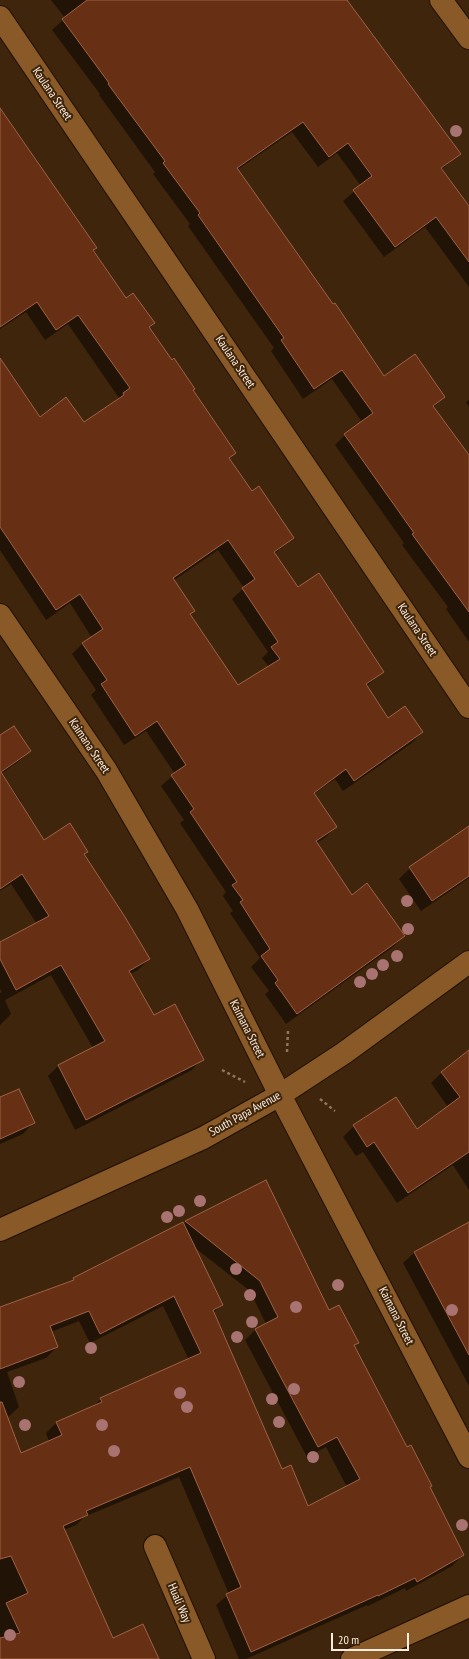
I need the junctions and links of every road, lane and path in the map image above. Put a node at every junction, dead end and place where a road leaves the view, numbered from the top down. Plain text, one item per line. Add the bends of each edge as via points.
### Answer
1 (441, 0) edge
2 (0, 16) edge
3 (469, 38) edge
4 (0, 615) edge
5 (469, 707) edge
6 (469, 962) edge
7 (288, 1031) dead end
8 (287, 1056) dead end
9 (222, 1070) dead end
10 (245, 1082) dead end
11 (280, 1095) junction
12 (319, 1098) dead end
13 (335, 1111) dead end
14 (0, 1230) edge
15 (469, 1457) edge
16 (155, 1546) dead end
17 (469, 1606) edge
18 (204, 1659) edge
19 (352, 1659) edge

1 - 3 street
2 - 5 street, Kaulana Street
4 - 11 street, Kaimana Street via 106,770 187,909
6 - 11 street, South Papa Avenue via 344,1053
7 - 8 path
9 - 10 path
11 - 14 street, South Papa Avenue via 203,1138
11 - 15 street, Kaimana Street
12 - 13 path
16 - 18 street, Huali Way
17 - 19 street

